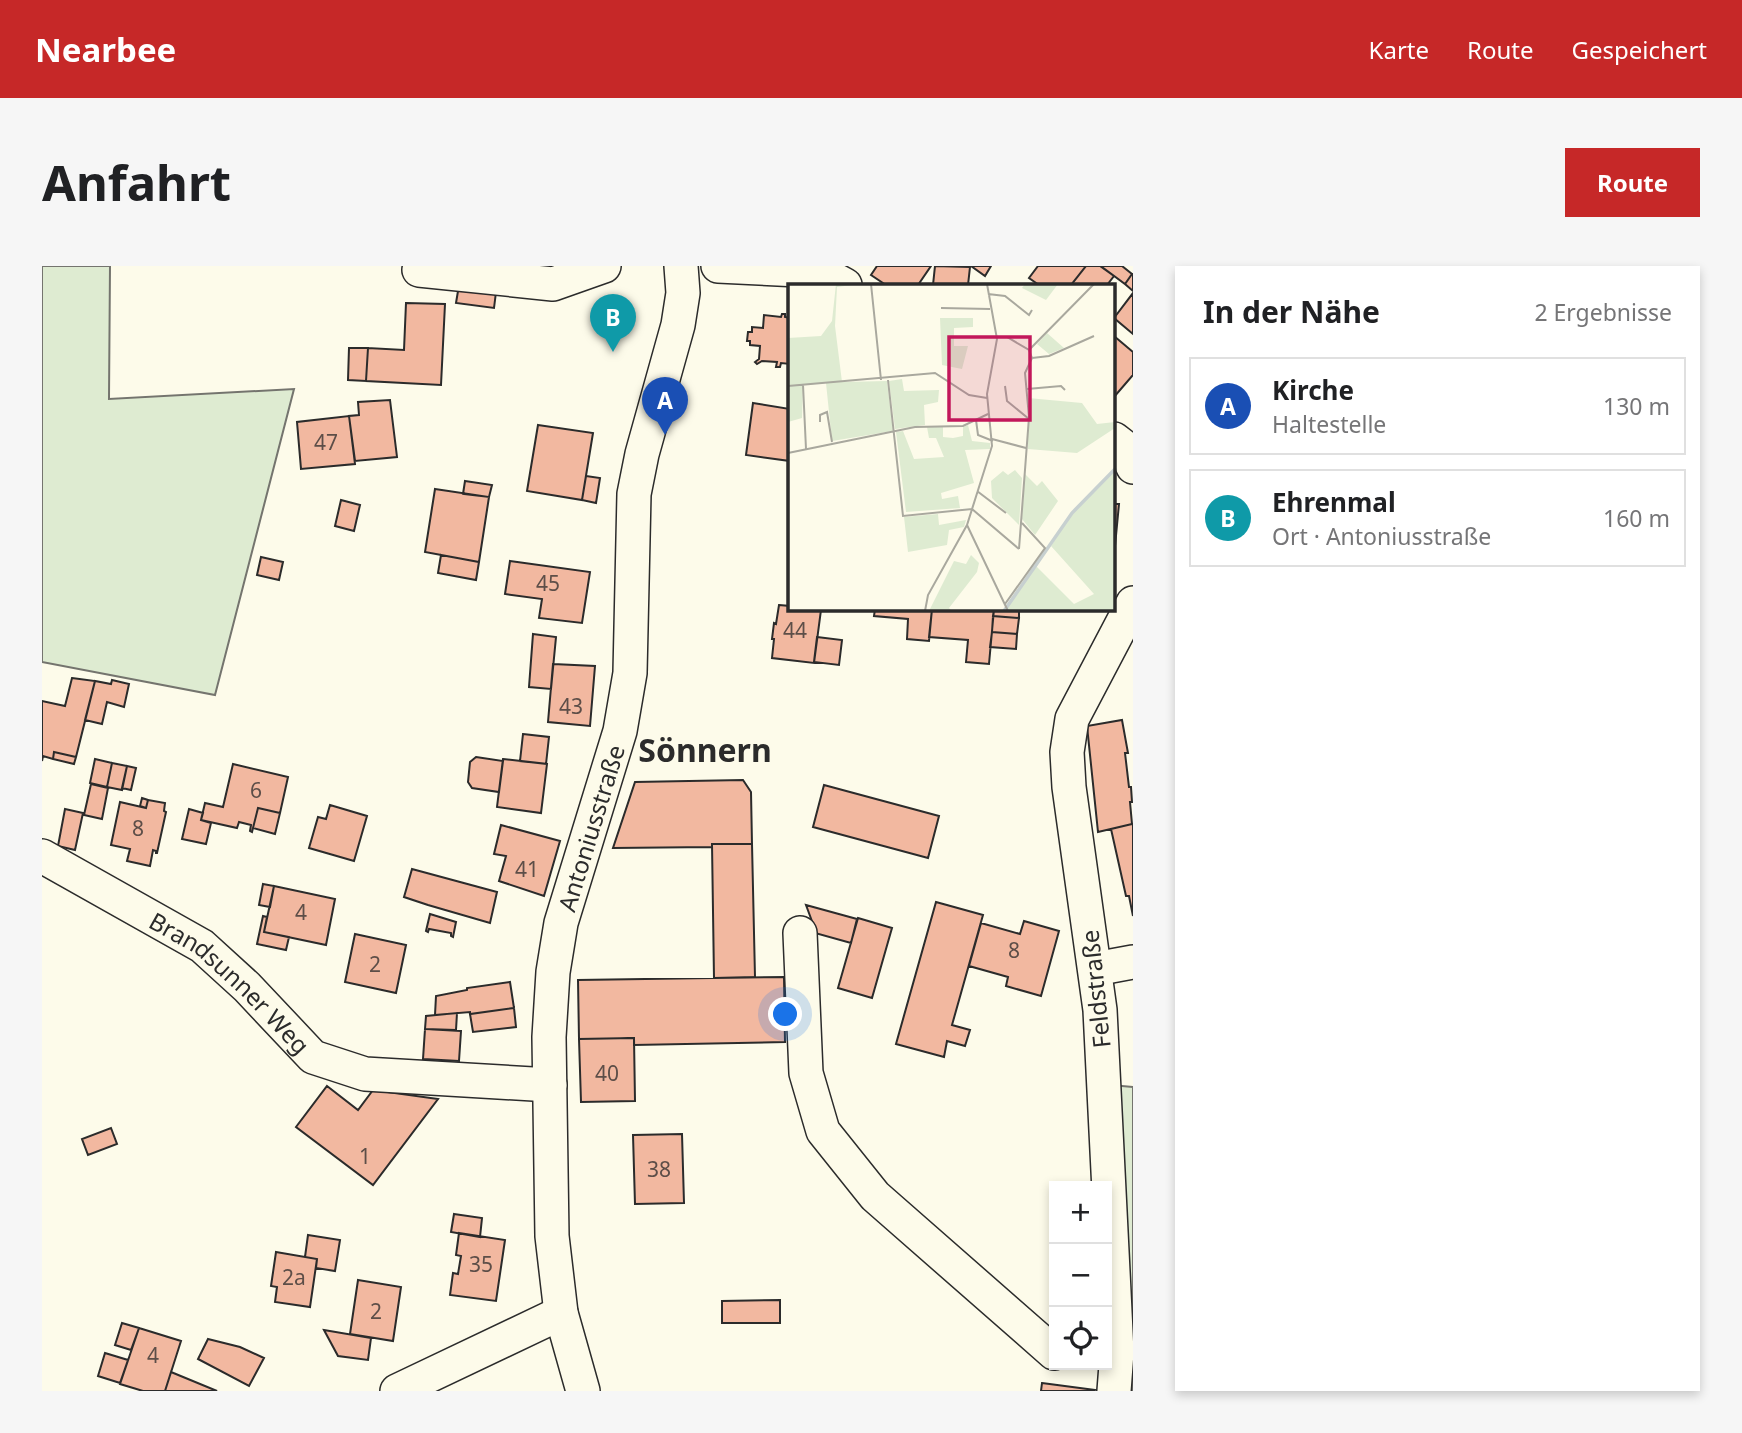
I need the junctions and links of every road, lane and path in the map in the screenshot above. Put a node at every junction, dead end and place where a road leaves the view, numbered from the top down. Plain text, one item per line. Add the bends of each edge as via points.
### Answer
1 (604, 266) edge
2 (681, 266) edge
3 (719, 266) edge
4 (419, 270) dead end
5 (843, 284) edge
6 (1133, 603) edge
7 (42, 856) edge
8 (800, 933) dead end
9 (1133, 962) edge
10 (1095, 969) junction
11 (550, 1085) junction
12 (561, 1313) junction
13 (1049, 1349) edge
14 (1108, 1375) edge
15 (399, 1391) edge
16 (583, 1391) edge

1 - 4 street via 553,284
2 - 11 street, Antoniusstraße via 678,325 634,494 629,673 620,731 561,923 555,960
3 - 5 street via 819,271
6 - 10 street, Feldstraße via 1072,719 1067,752
7 - 11 street, Brandsunner Weg via 202,946 313,1057 365,1074
8 - 13 street via 806,1073 823,1131 875,1196
9 - 10 street
10 - 14 street, Feldstraße via 1117,1352
11 - 12 street, Antoniusstraße via 552,1236
12 - 15 street
12 - 16 street, Antoniusstraße

